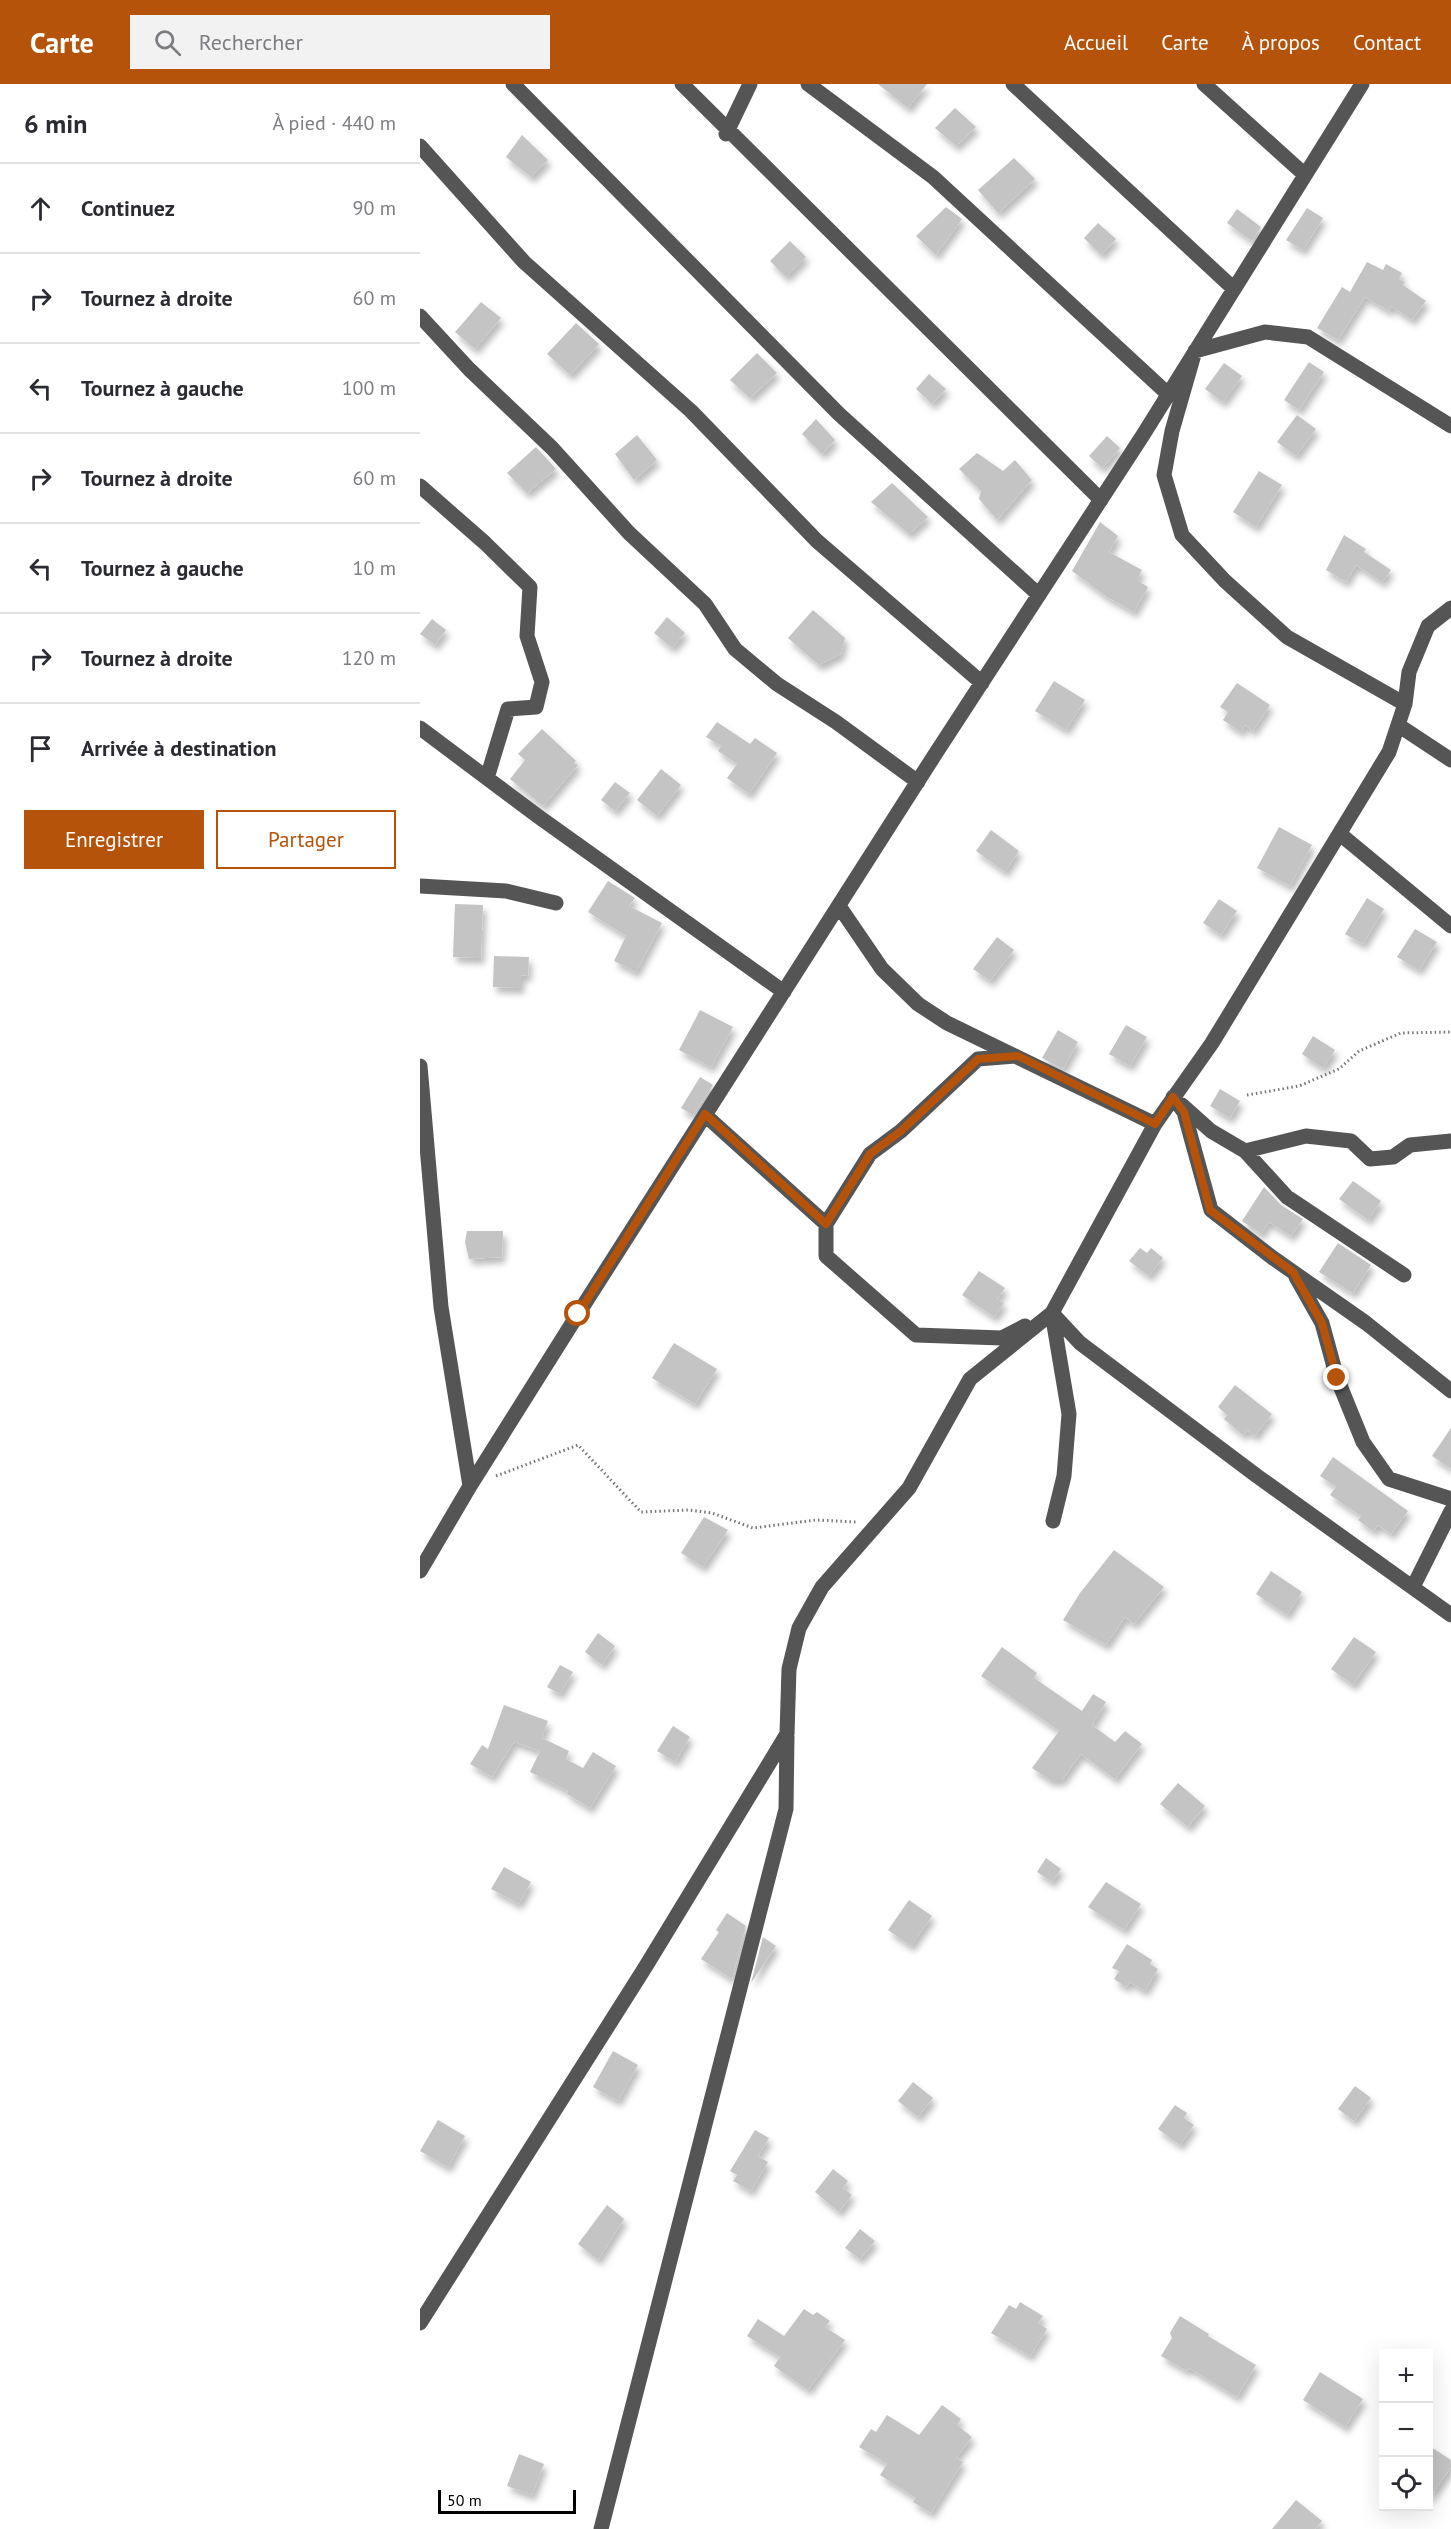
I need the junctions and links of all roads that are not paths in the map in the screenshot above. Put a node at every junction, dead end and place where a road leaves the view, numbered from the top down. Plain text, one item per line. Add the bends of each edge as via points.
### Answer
1 (513, 84) edge
2 (681, 84) edge
3 (750, 84) edge
4 (808, 84) edge
5 (1013, 84) edge
6 (1204, 84) edge
7 (1362, 84) edge
8 (727, 132) junction
9 (420, 146) edge
10 (1305, 175) junction
11 (1234, 289) junction
12 (420, 316) edge
13 (1196, 351) junction
14 (1169, 394) junction
15 (1451, 426) edge
16 (420, 486) edge
17 (1101, 500) junction
18 (1039, 595) junction
19 (1451, 608) edge
20 (982, 683) junction
21 (1405, 704) junction
22 (1398, 724) junction
23 (420, 728) edge
24 (1451, 760) edge
25 (487, 778) junction
26 (918, 782) junction
27 (1340, 834) junction
28 (420, 886) edge
29 (556, 903) dead end
30 (839, 906) junction
31 (1451, 926) edge
32 (783, 992) junction
33 (1018, 1056) junction
34 (420, 1066) edge
35 (1173, 1097) junction
36 (705, 1114) junction
37 (1155, 1124) junction
38 (1451, 1141) edge
39 (1245, 1151) junction
40 (826, 1224) junction
41 (1293, 1272) junction
42 (1404, 1275) dead end
43 (1052, 1312) junction
44 (1451, 1391) edge
45 (470, 1486) junction
46 (1451, 1499) edge
47 (1451, 1511) edge
48 (1053, 1521) dead end
49 (423, 1563) edge
50 (1413, 1587) junction
51 (1451, 1615) edge
52 (787, 1734) junction
53 (420, 2323) edge
54 (601, 2529) edge

1 - 18 street via 839,414
2 - 8 street
3 - 8 street
4 - 14 street via 933,177
5 - 11 street
6 - 10 street
7 - 10 street
8 - 17 street
9 - 20 street via 524,262 691,411 817,541
10 - 11 street
11 - 13 street
12 - 26 street via 552,448 629,532 705,604 735,649 777,684
13 - 14 street
13 - 15 street via 1265,332 1308,337
13 - 21 street via 1172,431 1164,475 1182,535 1224,581 1287,637
14 - 17 street
16 - 25 street via 530,587 526,636 542,682 536,707 508,709
17 - 18 street
18 - 20 street
19 - 21 street via 1428,626 1409,672
20 - 26 street
21 - 22 street
22 - 24 street
22 - 27 street via 1389,752
23 - 25 street
25 - 32 street
26 - 30 street
27 - 31 street
27 - 35 street via 1212,1043
28 - 29 street via 506,891
30 - 32 street
30 - 33 street via 882,969 918,1005
32 - 36 street
33 - 37 street
33 - 40 street via 978,1059 956,1078 901,1131 870,1154
34 - 45 street via 441,1307
35 - 37 street
35 - 39 street via 1210,1131
35 - 41 street via 1184,1112 1210,1210
36 - 40 street
36 - 45 street
37 - 43 street
38 - 39 street via 1410,1145 1393,1158 1370,1159 1351,1141 1306,1136
39 - 42 street via 1287,1197
40 - 43 street via 826,1256 916,1335 1002,1338
41 - 44 street via 1366,1323
41 - 46 street via 1322,1323 1337,1378 1363,1442 1389,1479
43 - 48 street via 1070,1414 1064,1476
43 - 50 street via 1080,1342 1257,1476
43 - 52 street via 970,1379 909,1488 822,1587 799,1628 789,1669
45 - 49 street
47 - 50 street
50 - 51 street
52 - 53 street via 646,1966
52 - 54 street via 786,1809

